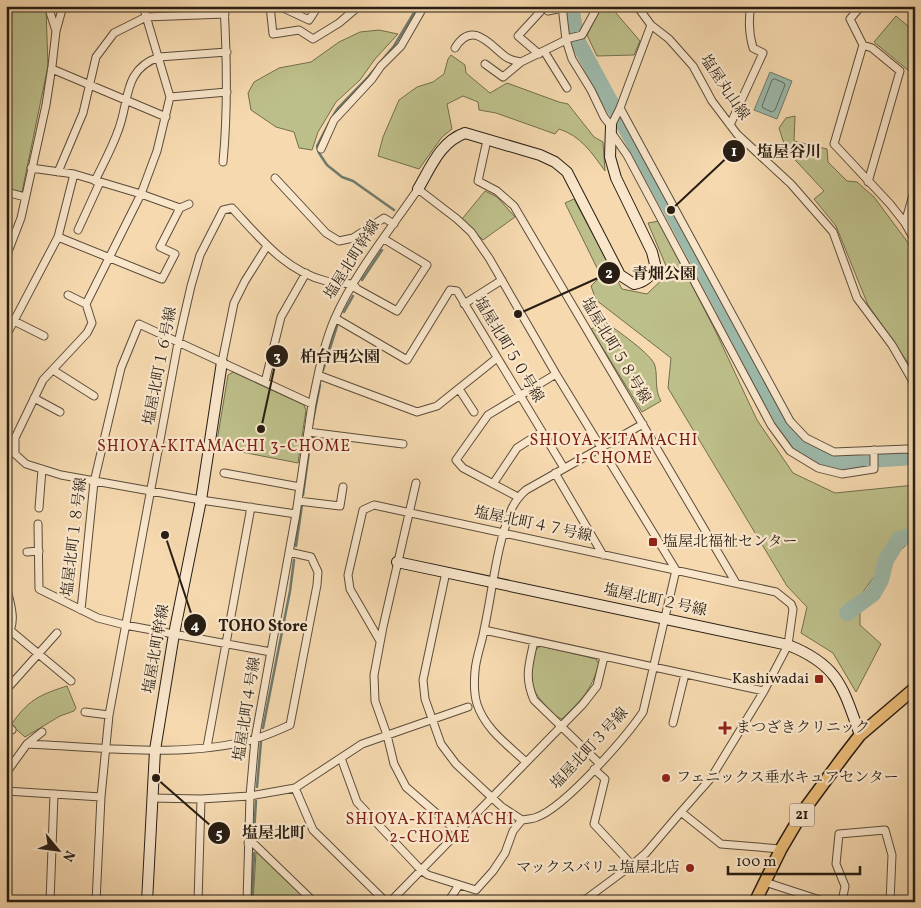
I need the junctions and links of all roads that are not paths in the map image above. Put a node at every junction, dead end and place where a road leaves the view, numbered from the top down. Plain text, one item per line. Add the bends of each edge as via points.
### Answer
1 (48, 6) edge
2 (143, 6) edge
3 (270, 6) edge
4 (280, 6) edge
5 (318, 6) edge
6 (359, 6) edge
7 (424, 6) edge
8 (536, 6) edge
9 (598, 6) edge
10 (637, 6) edge
11 (751, 6) edge
12 (860, 6) edge
13 (65, 7) edge
14 (562, 7) edge
15 (224, 10) edge
16 (548, 11) dead end
17 (146, 16) junction
18 (651, 25) junction
19 (56, 31) junction
20 (568, 39) junction
21 (864, 45) junction
22 (455, 48) dead end
23 (227, 52) junction
24 (542, 53) junction
25 (159, 57) junction
26 (521, 62) junction
27 (485, 64) dead end
28 (52, 69) junction
29 (89, 85) junction
30 (567, 88) dead end
31 (227, 92) junction
32 (170, 97) junction
33 (126, 100) junction
34 (620, 108) junction
35 (166, 117) junction
36 (730, 125) junction
37 (611, 129) junction
38 (487, 140) junction
39 (321, 149) dead end
40 (223, 162) dead end
41 (31, 168) junction
42 (58, 172) junction
43 (74, 174) junction
44 (275, 178) dead end
45 (98, 181) junction
46 (868, 182) junction
47 (915, 188) edge
48 (418, 189) junction
49 (6, 192) edge
50 (141, 194) junction
51 (25, 197) junction
52 (189, 204) dead end
53 (180, 208) junction
54 (905, 223) junction
55 (394, 224) junction
56 (78, 230) dead end
57 (58, 237) junction
58 (384, 239) junction
59 (915, 241) edge
60 (267, 246) junction
61 (6, 257) edge
62 (108, 257) junction
63 (306, 273) junction
64 (502, 280) junction
65 (353, 284) junction
66 (68, 295) dead end
67 (86, 304) junction
68 (464, 304) junction
69 (6, 317) edge
70 (335, 318) junction
71 (14, 321) junction
72 (6, 336) edge
73 (44, 336) dead end
74 (178, 343) junction
75 (497, 358) junction
76 (222, 362) junction
77 (53, 370) junction
78 (556, 374) junction
79 (318, 375) junction
80 (265, 382) junction
81 (915, 385) edge
82 (459, 389) junction
83 (520, 395) junction
84 (94, 396) dead end
85 (34, 398) junction
86 (312, 404) junction
87 (60, 412) dead end
88 (474, 412) dead end
89 (643, 424) junction
90 (308, 432) junction
91 (542, 432) junction
92 (403, 444) dead end
93 (601, 446) junction
94 (874, 450) junction
95 (915, 451) edge
96 (564, 468) junction
97 (42, 469) junction
98 (555, 473) junction
99 (224, 474) dead end
100 (94, 482) junction
101 (416, 483) dead end
102 (493, 484) junction
103 (300, 487) junction
104 (343, 487) dead end
105 (152, 490) junction
106 (518, 497) junction
107 (201, 500) junction
108 (298, 501) junction
109 (251, 507) junction
110 (39, 508) dead end
111 (409, 513) junction
112 (296, 514) junction
113 (38, 524) dead end
114 (504, 533) junction
115 (39, 551) junction
116 (27, 552) dead end
117 (289, 552) junction
118 (603, 554) junction
119 (397, 562) junction
120 (676, 570) junction
121 (446, 572) junction
122 (493, 582) junction
123 (736, 583) junction
124 (6, 586) edge
125 (8, 602) edge
126 (81, 610) junction
127 (665, 619) junction
128 (125, 625) junction
129 (484, 630) junction
130 (57, 633) dead end
131 (9, 634) edge
132 (174, 634) junction
133 (380, 641) junction
134 (534, 641) junction
135 (226, 644) junction
136 (788, 645) junction
137 (271, 652) junction
138 (39, 654) junction
139 (604, 657) junction
140 (654, 667) junction
141 (685, 674) junction
142 (71, 681) dead end
143 (915, 688) edge
144 (6, 690) edge
145 (764, 691) junction
146 (468, 707) dead end
147 (86, 712) dead end
148 (109, 715) junction
149 (431, 719) junction
150 (673, 723) dead end
151 (561, 726) junction
152 (42, 732) dead end
153 (387, 735) junction
154 (860, 735) junction
155 (256, 738) junction
156 (27, 744) junction
157 (105, 747) junction
158 (207, 747) junction
159 (155, 750) junction
160 (341, 758) junction
161 (526, 762) junction
162 (597, 766) junction
163 (6, 773) edge
164 (296, 788) junction
165 (6, 791) edge
166 (54, 794) junction
167 (250, 796) junction
168 (101, 797) junction
169 (492, 797) junction
170 (6, 798) edge
171 (152, 798) junction
172 (201, 799) junction
173 (681, 812) junction
174 (522, 820) junction
175 (458, 832) junction
176 (248, 843) junction
177 (781, 849) junction
178 (632, 865) junction
179 (420, 870) junction
180 (765, 882) junction
181 (459, 885) junction
182 (50, 902) edge
183 (96, 902) edge
184 (147, 902) edge
185 (198, 902) edge
186 (246, 902) edge
187 (314, 902) edge
188 (388, 902) edge
189 (448, 902) edge
190 (582, 902) edge
191 (755, 902) edge
192 (826, 902) edge
193 (842, 902) edge
194 (890, 902) edge

1 - 19 street
2 - 17 street
3 - 6 street via 273,34 298,30 313,39
4 - 5 street via 309,20
7 - 39 street via 401,46 334,120
8 - 24 street via 540,12 518,36
9 - 20 street via 582,35
10 - 18 street, 塩屋丸山線
11 - 36 street via 748,25 753,48 763,53
12 - 21 street via 850,19
13 - 19 street
14 - 16 street
14 - 20 street
15 - 17 street
15 - 23 street
17 - 25 street
17 - 29 street via 114,33 96,57
18 - 34 street, 塩屋北町幹線
18 - 36 street, 塩屋丸山線 via 669,39 693,66 712,102
19 - 28 street
20 - 24 street
20 - 37 street via 572,59
21 - 46 street via 834,144
21 - 46 street via 900,71
22 - 26 street via 460,39 480,35 508,58
23 - 25 street
23 - 31 street
24 - 26 street
24 - 30 street
25 - 32 street
25 - 33 street via 139,68
26 - 27 street via 502,77
28 - 29 street
28 - 41 street
29 - 33 street
29 - 42 street
31 - 32 street
31 - 40 street
32 - 35 street
33 - 35 street
33 - 45 street via 119,129
34 - 37 street, 塩屋北町幹線
34 - 94 street via 790,421 806,438 834,452
35 - 50 street
36 - 81 street, 塩屋丸山線 via 791,184 833,232 857,298
37 - 38 street, 塩屋北町幹線 via 610,157 616,178 652,252 656,268 648,279 634,284 620,275 567,172 540,155
37 - 94 street via 771,425 790,451 818,468 842,474 874,469
38 - 48 street, 塩屋北町幹線 via 465,133 455,137 444,146
38 - 89 street, 塩屋北町５８号線 via 478,181 497,191 514,206
41 - 42 street
41 - 51 street
42 - 43 street
43 - 45 street
43 - 57 street
44 - 55 street via 326,233 339,241 353,238 384,218
45 - 50 street
45 - 56 street
46 - 54 street
47 - 54 street
48 - 55 street, 塩屋北町幹線
48 - 64 street via 470,232
49 - 51 street
50 - 53 street
50 - 62 street
51 - 61 street via 21,218
52 - 53 street
53 - 62 street via 160,247 175,254 162,279
54 - 59 street
55 - 58 street, 塩屋北町幹線
57 - 62 street
57 - 71 street
58 - 65 street, 塩屋北町幹線
58 - 65 street via 427,265 396,311
60 - 63 street, 塩屋北町１６号線 via 295,269
60 - 74 street, 塩屋北町１６号線 via 232,208 223,210 200,255
60 - 76 street via 234,303
62 - 67 street
63 - 65 street, 塩屋北町１６号線
63 - 80 street via 281,317
64 - 68 street
64 - 78 street
65 - 70 street, 塩屋北町幹線
66 - 67 street
67 - 77 street via 92,323 87,333
68 - 70 street, 塩屋北町５０号線 via 457,291 450,290 407,360
68 - 75 street, 塩屋北町５０号線
69 - 71 street
70 - 79 street, 塩屋北町幹線
71 - 72 street
71 - 73 street
74 - 76 street, 塩屋北町１８号線
74 - 100 street, 塩屋北町１８号線 via 139,324 121,368
74 - 105 street, 塩屋北町１６号線
75 - 82 street
75 - 83 street, 塩屋北町５０号線
76 - 80 street
76 - 107 street, 塩屋北町幹線
77 - 84 street
77 - 85 street via 43,380
78 - 83 street
78 - 93 street
79 - 82 street via 418,412 437,406
79 - 86 street, 塩屋北町幹線
80 - 86 street
82 - 88 street
83 - 91 street, 塩屋北町５０号線
83 - 102 street via 488,415 456,460 462,468
85 - 87 street
85 - 97 street via 15,438 15,454 26,464
86 - 90 street, 塩屋北町４号線
89 - 93 street
89 - 123 street, 塩屋北町５８号線
90 - 92 street
90 - 103 street, 塩屋北町４号線
91 - 96 street, 塩屋北町５０号線
91 - 102 street via 517,448
93 - 96 street
93 - 120 street
94 - 95 street
96 - 98 street
97 - 100 street
97 - 110 street
98 - 106 street
98 - 118 street
99 - 103 street
100 - 105 street
100 - 126 street, 塩屋北町１８号線
101 - 111 street
102 - 106 street
103 - 108 street, 塩屋北町４号線
104 - 108 street via 340,506
105 - 107 street
105 - 128 street, 塩屋北町１６号線
106 - 114 street
107 - 109 street
107 - 132 street, 塩屋北町幹線
108 - 112 street, 塩屋北町４号線
109 - 112 street
109 - 135 street
111 - 114 street, 塩屋北町４７号線
111 - 119 street
111 - 133 street, 塩屋北町４７号線 via 374,505 363,510 348,575 350,589
112 - 117 street, 塩屋北町４号線
113 - 115 street
114 - 118 street, 塩屋北町４７号線
114 - 122 street
115 - 116 street
115 - 126 street via 39,589
117 - 137 street, 塩屋北町４号線
117 - 155 street via 310,557 318,572 317,585 290,725
118 - 120 street, 塩屋北町４７号線
119 - 121 street, 塩屋北町２号線
119 - 133 street
120 - 123 street, 塩屋北町４７号線
120 - 127 street, 塩屋北町３号線
121 - 122 street, 塩屋北町２号線
121 - 149 street via 423,680
122 - 127 street, 塩屋北町２号線
122 - 129 street
123 - 136 street, 塩屋北町４７号線 via 776,592 791,604
124 - 125 street
125 - 131 street via 13,613
126 - 128 street
127 - 136 street, 塩屋北町２号線
127 - 140 street, 塩屋北町３号線
128 - 132 street
128 - 148 street, 塩屋北町１６号線
129 - 134 street
129 - 161 street via 475,668 477,704 491,729
130 - 138 street
131 - 138 street
132 - 135 street
132 - 159 street, 塩屋北町幹線
133 - 153 street via 374,675 375,701
134 - 139 street
134 - 151 street via 528,687 534,700
135 - 137 street
135 - 158 street
136 - 145 street
136 - 154 street, 塩屋北町２号線 via 815,657 836,676
137 - 155 street, 塩屋北町４号線
138 - 142 street
138 - 144 street
139 - 140 street
139 - 151 street via 598,686
140 - 141 street
140 - 162 street, 塩屋北町３号線 via 643,712
141 - 145 street
141 - 150 street
143 - 154 main road, 21
145 - 173 street via 711,778
146 - 149 street
147 - 148 street
148 - 157 street, 塩屋北町１６号線
149 - 153 street
149 - 169 street via 441,744 456,764
151 - 161 street
151 - 162 street
152 - 156 street
153 - 160 street via 362,744
153 - 175 street via 394,764 406,787
154 - 177 main road, 21 via 804,810
155 - 158 street
155 - 167 street, 塩屋北町４号線
156 - 157 street
156 - 163 street
157 - 159 street
157 - 168 street, 塩屋北町１６号線
158 - 159 street
159 - 171 street, 塩屋北町幹線
160 - 164 street
160 - 179 street via 357,802
161 - 169 street
162 - 174 street, 塩屋北町３号線 via 560,802 538,817
162 - 178 street via 605,779 594,824
164 - 167 street
164 - 188 street via 313,830
165 - 166 street
165 - 170 street
166 - 168 street
166 - 182 street
167 - 172 street
167 - 176 street, 塩屋北町４号線
168 - 183 street, 塩屋北町１６号線
169 - 174 street
169 - 175 street
171 - 172 street
171 - 184 street, 塩屋北町幹線
172 - 185 street
173 - 177 street via 721,844
173 - 178 street
174 - 181 street via 513,831 505,853 476,890
175 - 179 street
176 - 186 street, 塩屋北町４号線
176 - 187 street via 254,843
177 - 180 main road, 21
178 - 190 street
179 - 181 street
179 - 188 street
180 - 191 main road, 21
180 - 192 street
181 - 189 street
193 - 194 street via 845,886 836,864 839,834 885,830 892,855

